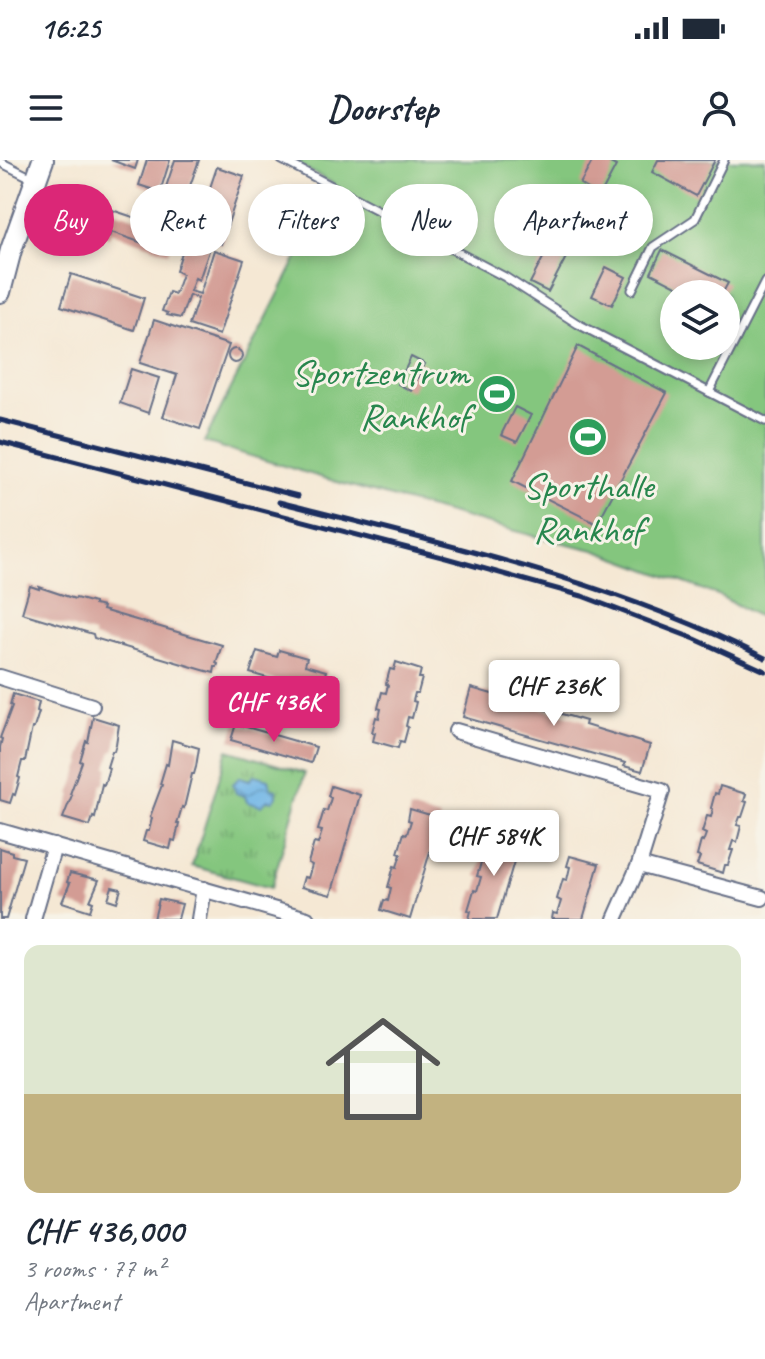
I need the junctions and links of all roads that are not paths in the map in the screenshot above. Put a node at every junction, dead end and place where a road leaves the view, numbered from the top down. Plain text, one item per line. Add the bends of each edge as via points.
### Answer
1 (43, 160) edge
2 (282, 160) edge
3 (724, 160) edge
4 (0, 162) edge
5 (35, 180) junction
6 (765, 282) edge
7 (632, 290) dead end
8 (0, 292) edge
9 (709, 392) junction
10 (765, 421) edge
11 (0, 677) edge
12 (92, 706) dead end
13 (456, 731) dead end
14 (0, 831) edge
15 (54, 846) junction
16 (639, 865) junction
17 (204, 889) junction
18 (762, 898) dead end
19 (33, 919) edge
20 (199, 919) edge
21 (307, 919) edge
22 (615, 919) edge

1 - 5 street
2 - 9 lane
3 - 7 lane via 695,219 653,247
4 - 5 lane
5 - 8 street
6 - 9 lane
9 - 10 lane
11 - 12 street
13 - 16 street via 662,791
14 - 15 street
15 - 17 street
15 - 19 street
16 - 18 street
16 - 22 street
17 - 20 street
17 - 21 street

